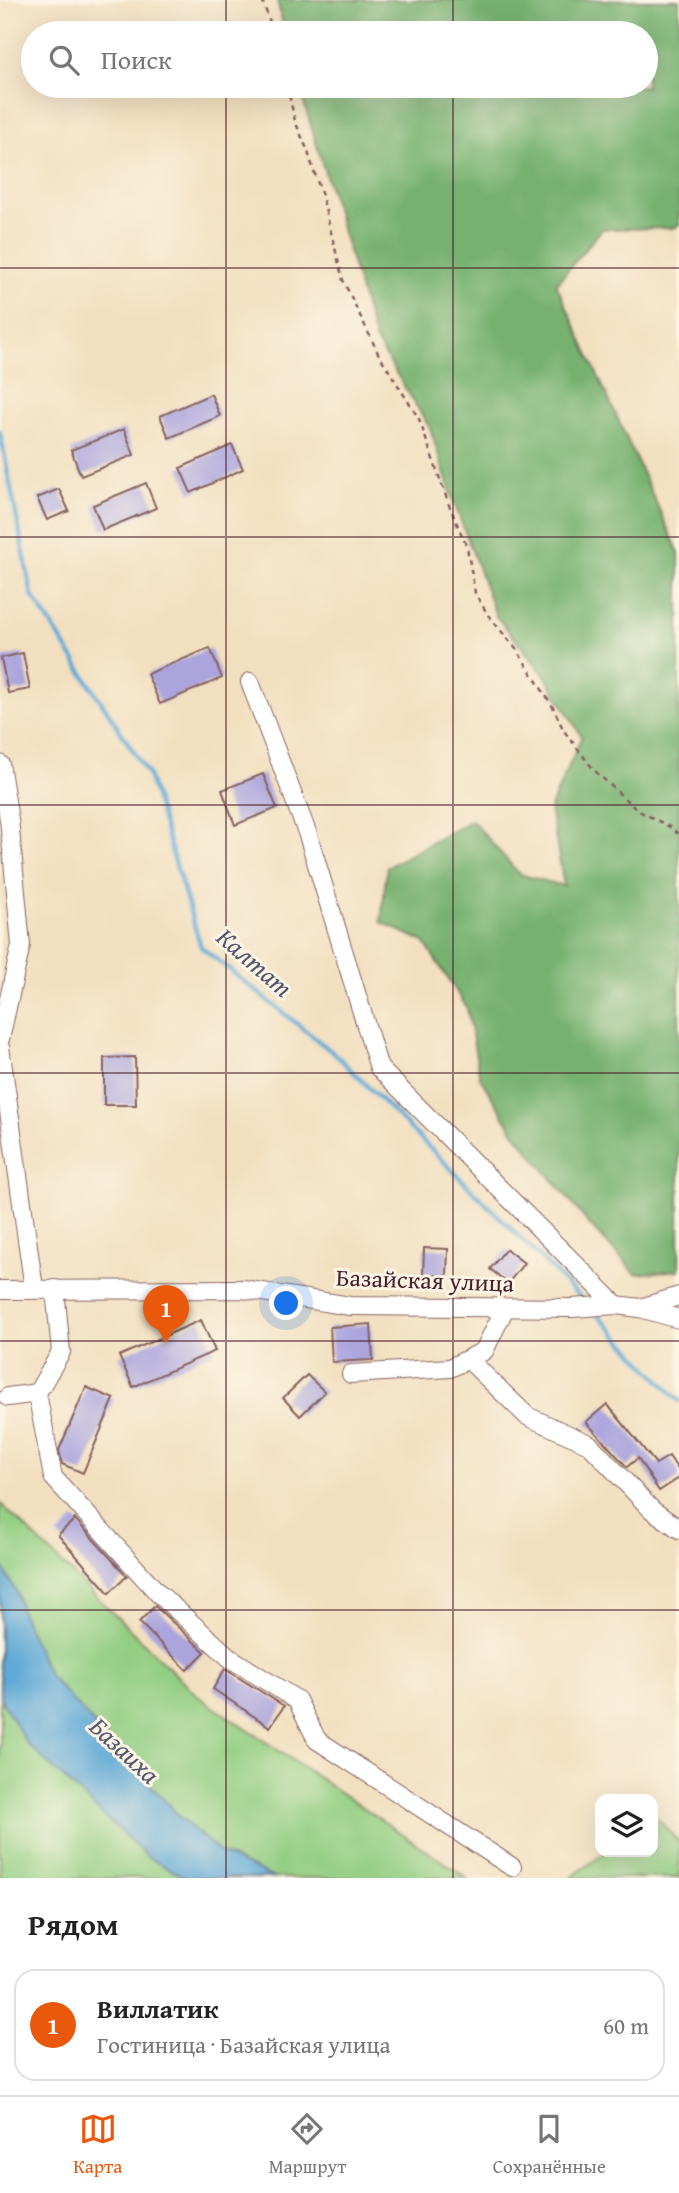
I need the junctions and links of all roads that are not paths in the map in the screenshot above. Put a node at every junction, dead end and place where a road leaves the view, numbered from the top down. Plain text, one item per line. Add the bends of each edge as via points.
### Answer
1 (250, 682) dead end
2 (0, 764) edge
3 (0, 1039) edge
4 (0, 1047) edge
5 (34, 1289) junction
6 (55, 1289) junction
7 (0, 1290) edge
8 (679, 1296) edge
9 (612, 1306) junction
10 (505, 1308) junction
11 (640, 1308) junction
12 (679, 1319) edge
13 (468, 1359) junction
14 (351, 1374) dead end
15 (37, 1393) junction
16 (8, 1397) dead end
17 (679, 1529) edge
18 (512, 1867) dead end

1 - 9 street via 308,835 379,1068
2 - 3 street via 20,944
4 - 5 street
5 - 6 street, Базайская улица
5 - 7 street, Базайская улица
6 - 10 street, Базайская улица via 243,1289 349,1306
6 - 15 street via 61,1352
8 - 11 street, Базайская улица
9 - 10 street, Базайская улица
9 - 11 street, Базайская улица
10 - 13 street via 484,1351
11 - 12 street
13 - 14 street via 450,1368
13 - 17 street via 527,1416 589,1444 652,1510
15 - 16 street
15 - 18 street via 52,1477 158,1593 230,1658 298,1700 317,1740

